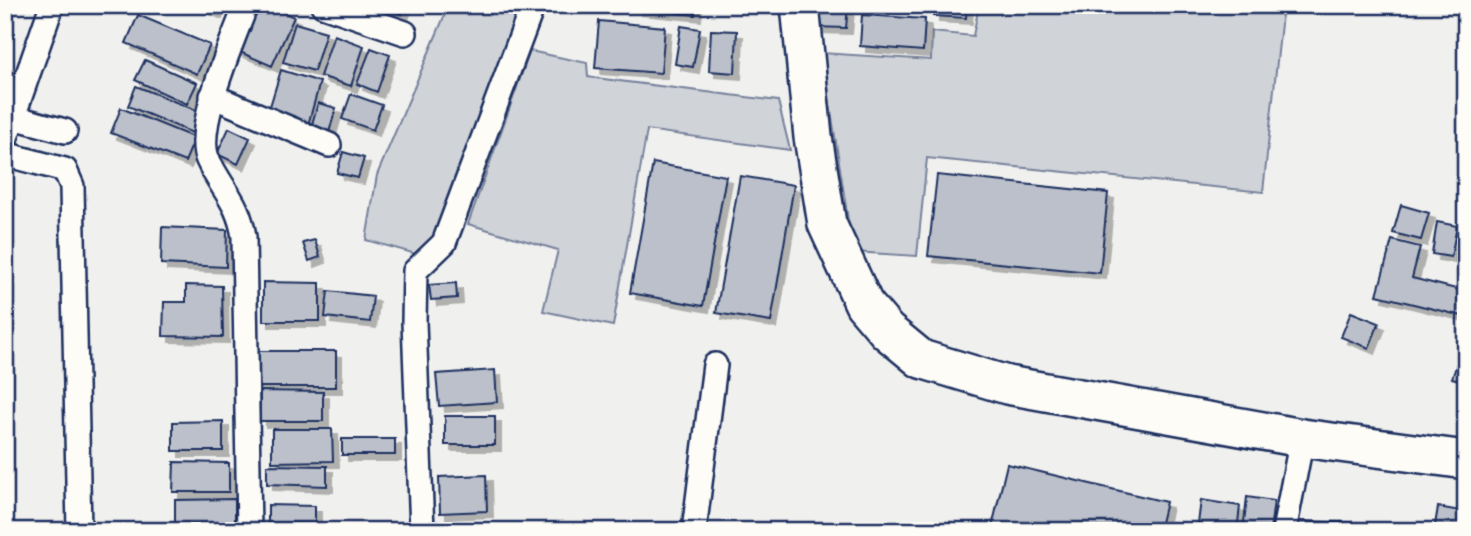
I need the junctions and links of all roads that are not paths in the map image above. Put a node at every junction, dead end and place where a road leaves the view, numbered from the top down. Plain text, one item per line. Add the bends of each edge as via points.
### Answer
1 (52, 5) edge
2 (246, 5) edge
3 (323, 5) edge
4 (533, 5) edge
5 (800, 5) edge
6 (405, 33) dead end
7 (212, 96) junction
8 (13, 117) junction
9 (65, 131) dead end
10 (5, 140) edge
11 (329, 145) dead end
12 (5, 154) edge
13 (715, 365) dead end
14 (1302, 438) junction
15 (1466, 460) edge
16 (79, 531) edge
17 (249, 531) edge
18 (422, 531) edge
19 (694, 531) edge
20 (1284, 531) edge

1 - 8 street
2 - 7 street
3 - 6 street
4 - 18 street via 444,243 415,271
5 - 14 main road via 827,223 864,304 887,331 920,359 1007,385
7 - 11 street
7 - 17 street via 203,145 242,216 244,237
8 - 9 street
8 - 10 street
12 - 16 street via 65,170 72,186
13 - 19 street
14 - 15 main road
14 - 20 street

